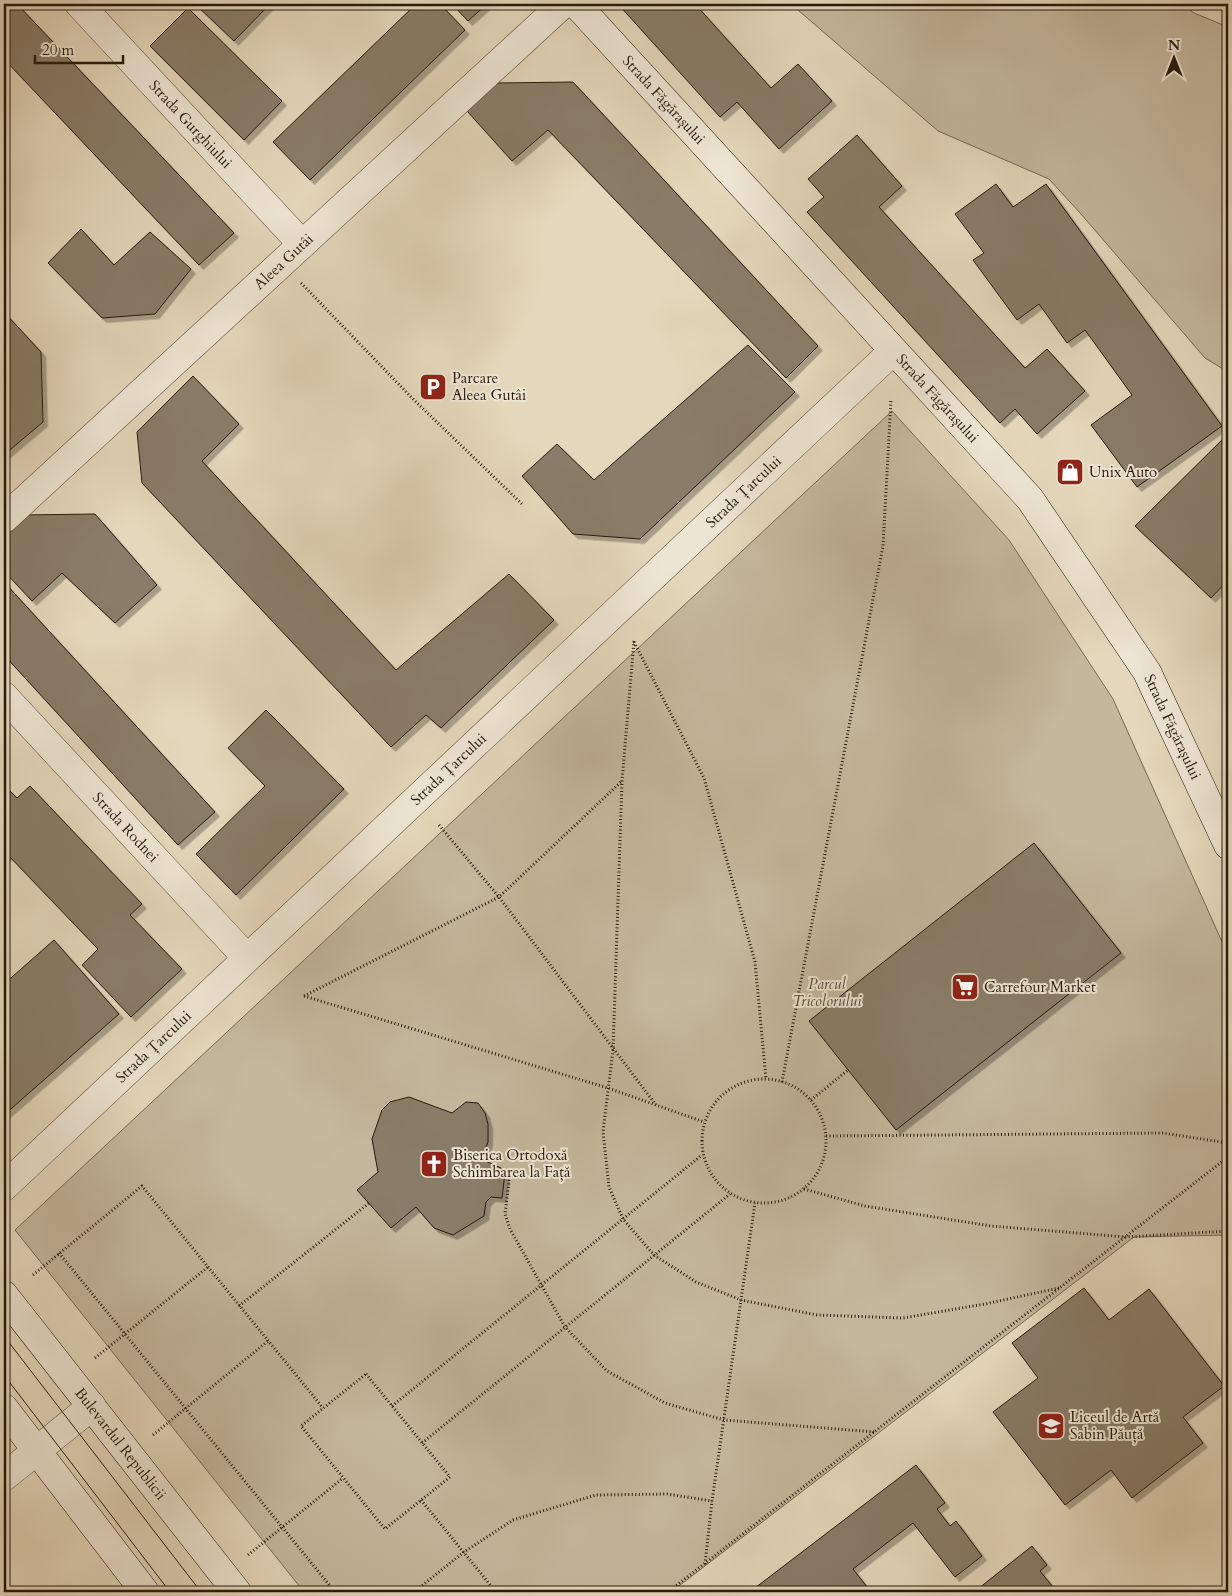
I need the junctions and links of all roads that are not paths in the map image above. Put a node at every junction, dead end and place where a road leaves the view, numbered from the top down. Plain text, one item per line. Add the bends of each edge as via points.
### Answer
1 (79, 4) edge
2 (563, 4) edge
3 (576, 4) edge
4 (302, 244) junction
5 (893, 351) junction
6 (4, 519) edge
7 (4, 696) edge
8 (1228, 845) edge
9 (247, 958) junction
10 (4, 1187) edge
11 (4, 1295) edge
12 (92, 1406) junction
13 (4, 1408) edge
14 (36, 1450) junction
15 (4, 1477) edge
16 (144, 1592) edge
17 (237, 1592) edge

1 - 4 street, Strada Gurghiului
2 - 4 street, Aleea Gutâi
3 - 5 street, Strada Făgărașului
4 - 6 street, Aleea Gutâi
5 - 8 street, Strada Făgărașului via 1030,500 1147,672
5 - 9 street, Strada Țarcului
7 - 9 street, Strada Rodnei
9 - 10 street, Strada Țarcului
11 - 12 street, Bulevardul Republicii
12 - 14 street
12 - 17 street, Bulevardul Republicii
13 - 14 street
14 - 15 street
14 - 16 street

